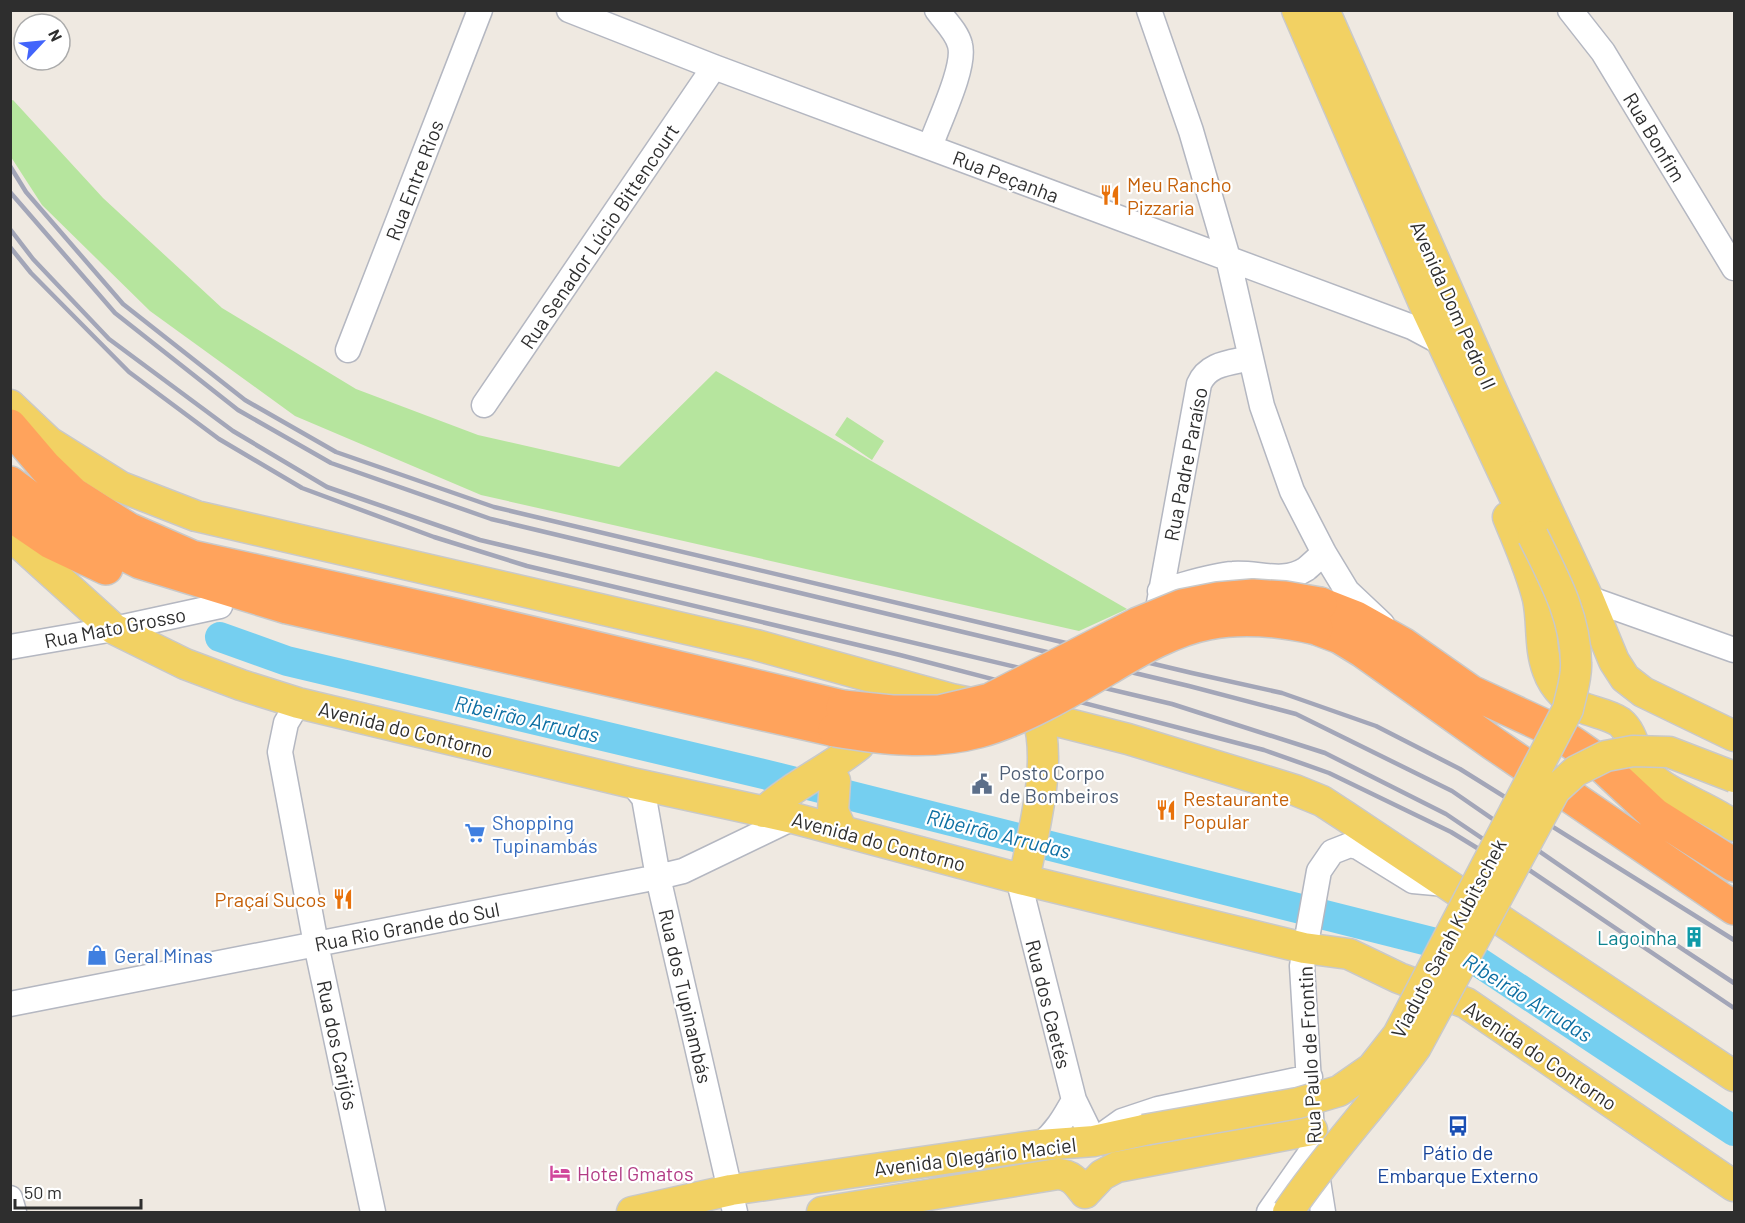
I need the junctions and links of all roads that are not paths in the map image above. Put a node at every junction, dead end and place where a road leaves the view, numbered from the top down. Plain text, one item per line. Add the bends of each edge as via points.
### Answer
1 (480, 10) edge
2 (569, 10) edge
3 (937, 10) edge
4 (1149, 10) edge
5 (1297, 10) edge
6 (1324, 10) edge
7 (1570, 10) edge
8 (714, 67) junction
9 (930, 147) junction
10 (1228, 258) junction
11 (1734, 268) edge
12 (1442, 343) junction
13 (348, 350) dead end
14 (1251, 358) junction
15 (10, 405) edge
16 (484, 405) dead end
17 (1480, 425) junction
18 (10, 426) edge
19 (10, 483) edge
20 (10, 514) edge
21 (10, 535) edge
22 (1533, 536) joint
23 (1324, 553) junction
24 (1588, 598) junction
25 (220, 606) junction
26 (287, 607) junction
27 (1318, 616) junction
28 (114, 629) junction
29 (756, 645) junction
30 (1404, 645) junction
31 (10, 647) edge
32 (1734, 650) edge
33 (951, 699) junction
34 (298, 703) junction
35 (1036, 716) junction
36 (1734, 736) edge
37 (1734, 777) edge
38 (822, 782) junction
39 (632, 783) junction
40 (1734, 826) edge
41 (1734, 865) edge
42 (1509, 875) junction
43 (658, 877) junction
44 (1026, 881) junction
45 (1450, 884) junction
46 (1732, 906) edge
47 (1451, 935) junction
48 (1306, 936) junction
49 (316, 944) junction
50 (10, 1004) edge
51 (1734, 1076) edge
52 (1310, 1077) junction
53 (1074, 1100) junction
54 (1313, 1139) junction
55 (1094, 1142) junction
56 (1040, 1145) junction
57 (1734, 1186) edge
58 (10, 1198) edge
59 (733, 1201) edge
60 (1087, 1203) edge
61 (14, 1212) edge
62 (373, 1212) edge
63 (632, 1212) edge
64 (822, 1212) edge
65 (1269, 1212) edge
66 (1288, 1212) edge
67 (1323, 1212) edge

1 - 13 street, Rua Entre Rios
2 - 8 street, Rua Peçanha
3 - 9 street via 960,45 962,62
4 - 10 street via 1191,131
5 - 12 main road, Avenida Dom Pedro II
6 - 24 main road, Avenida Dom Pedro II
7 - 11 street, Rua Bonfim via 1603,52
8 - 9 street, Rua Peçanha
8 - 16 street, Rua Senador Lúcio Bittencourt
9 - 10 street, Rua Peçanha
10 - 12 street, Rua Peçanha via 1412,327
10 - 14 street
12 - 17 main road, Avenida Dom Pedro II
14 - 23 street via 1262,406 1292,491
14 - 23 street, Rua Padre Paraíso via 1214,368 1204,373 1199,384 1160,597 1231,574 1292,575
15 - 29 main road via 49,442 121,487 196,516
17 - 22 main road, Avenida Dom Pedro II
17 - 40 main road via 1538,601 1548,671 1555,685 1583,708 1627,729 1648,774
18 - 38 highway, Avenida do Contorno via 74,494 128,529 192,557 459,616
19 - 26 highway, Avenida do Contorno via 83,533 140,562
20 - 25 highway via 51,543 148,587
21 - 28 main road, Avenida do Contorno
22 - 47 main road, Viaduto Sarah Kubitschek, bridge via 1560,590 1573,630 1577,665 1568,709
23 - 30 street via 1347,591
24 - 32 street
24 - 36 main road, Avenida Dom Pedro II via 1625,678 1643,692
25 - 26 highway
25 - 28 street, Rua Mato Grosso
26 - 38 highway, Avenida do Contorno
27 - 30 highway, Avenida do Contorno via 1356,618
27 - 38 highway, Avenida do Contorno, bridge via 1229,620 1183,629 1144,646 1041,705 981,730 914,740 872,736
27 - 46 highway, Avenida do Contorno via 1340,637
28 - 31 street, Rua Mato Grosso
28 - 34 main road, Avenida do Contorno via 185,664
29 - 33 main road
29 - 38 main road via 863,698 866,707 859,745
30 - 41 highway, Avenida do Contorno via 1471,692 1551,729 1574,744 1655,814
33 - 35 main road
33 - 38 main road
34 - 39 main road, Avenida do Contorno
34 - 49 street, Rua dos Carijós via 286,723 280,752
35 - 44 main road via 1043,744 1040,795
35 - 45 main road via 1128,739 1295,790 1322,801
37 - 42 main road, Viaduto Sarah Kubitschek, bridge via 1670,752 1633,751 1606,756 1576,771 1555,790
38 - 39 main road, Avenida do Contorno
38 - 43 street, Rua Rio Grande do Sul via 683,871
38 - 44 main road, Avenida do Contorno
39 - 43 street, Rua dos Tupinambás via 644,798
42 - 47 main road, bridge
42 - 66 main road, Viaduto Sarah Kubitschek, bridge via 1416,1047
43 - 49 street, Rua Rio Grande do Sul
43 - 59 street, Rua dos Tupinambás
44 - 48 main road, Avenida do Contorno
44 - 53 street, Rua dos Caetés
45 - 48 street, Rua Paulo de Frontin via 1413,881 1350,845 1332,852 1319,871
45 - 51 main road
47 - 55 main road, Viaduto Sarah Kubitschek, bridge via 1398,1035 1372,1068 1339,1091 1298,1103
48 - 52 street, Rua Paulo de Frontin via 1302,966
48 - 57 main road, Avenida do Contorno via 1466,1003
49 - 50 street, Rua Rio Grande do Sul
49 - 62 street, Rua dos Carijós
52 - 54 street, Rua Paulo de Frontin
52 - 55 street, Avenida Olegário Maciel via 1158,1109 1122,1121
53 - 55 street, Rua dos Caetés
53 - 56 street via 1062,1122
54 - 60 main road via 1117,1167 1102,1175
54 - 65 street
54 - 67 street, Rua Paulo de Frontin
55 - 56 main road, Avenida Olegário Maciel
55 - 60 main road via 1084,1163
56 - 59 main road, Avenida Olegário Maciel
58 - 61 street
59 - 63 main road, Avenida Olegário Maciel
60 - 64 main road, Avenida Olegário Maciel via 1074,1179 1058,1174

